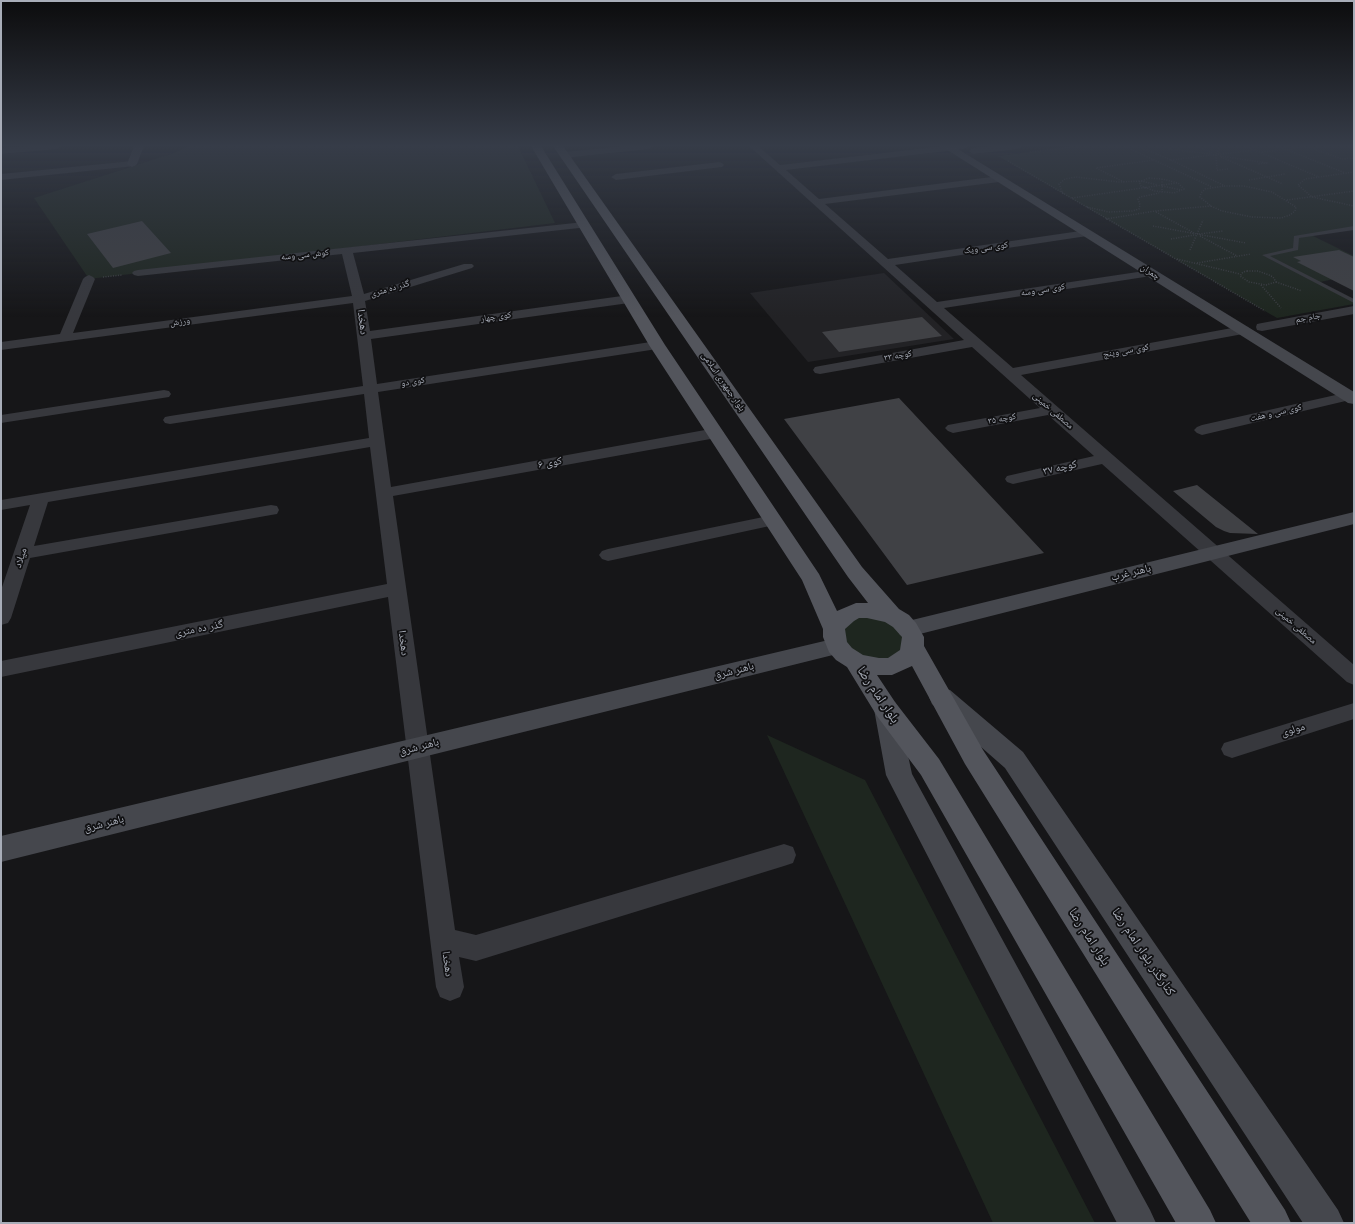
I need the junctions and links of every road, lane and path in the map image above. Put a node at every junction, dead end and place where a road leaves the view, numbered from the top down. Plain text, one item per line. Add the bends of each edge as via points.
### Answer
1 (571, 203) edge
2 (598, 203) edge
3 (817, 203) edge
4 (1038, 203) edge
5 (1053, 203) edge
6 (1079, 203) edge
7 (1139, 203) edge
8 (1207, 203) edge
9 (1291, 203) edge
10 (1341, 203) edge
11 (1211, 206) junction
12 (1354, 206) edge
13 (1085, 207) junction
14 (1155, 212) junction
15 (1106, 219) junction
16 (1202, 220) dead end
17 (584, 225) junction
18 (1153, 226) dead end
19 (1354, 228) edge
20 (1223, 231) dead end
21 (1087, 233) junction
22 (1197, 235) junction
23 (1171, 239) dead end
24 (1246, 243) dead end
25 (1190, 250) dead end
26 (347, 251) junction
27 (1254, 254) dead end
28 (1237, 256) junction
29 (1174, 258) junction
30 (885, 263) junction
31 (1197, 263) junction
32 (1256, 265) dead end
33 (468, 266) dead end
34 (1258, 271) junction
35 (138, 273) joint
36 (1151, 273) junction
37 (1240, 274) junction
38 (90, 279) joint
39 (1261, 285) junction
40 (359, 298) junction
41 (629, 299) junction
42 (1354, 301) edge
43 (1222, 302) dead end
44 (935, 306) junction
45 (1354, 310) edge
46 (1284, 311) dead end
47 (1266, 320) junction
48 (1246, 324) junction
49 (364, 336) junction
50 (65, 338) junction
51 (1282, 338) dead end
52 (975, 342) junction
53 (656, 345) junction
54 (1, 346) edge
55 (820, 370) dead end
56 (1010, 373) junction
57 (371, 389) junction
58 (164, 394) dead end
59 (1352, 397) edge
60 (1052, 410) junction
61 (1, 419) edge
62 (170, 420) dead end
63 (953, 428) dead end
64 (1202, 430) dead end
65 (716, 434) junction
66 (377, 441) junction
67 (1106, 458) junction
68 (1013, 479) dead end
69 (384, 493) junction
70 (41, 498) junction
71 (1, 505) edge
72 (271, 510) dead end
73 (1354, 518) edge
74 (773, 520) junction
75 (1213, 553) junction
76 (22, 554) junction
77 (608, 555) dead end
78 (396, 589) junction
79 (891, 615) junction
80 (1, 618) edge
81 (911, 638) junction
82 (842, 645) junction
83 (1, 668) edge
84 (1354, 677) edge
85 (941, 697) junction
86 (886, 709) junction
87 (1354, 711) edge
88 (417, 747) junction
89 (1232, 749) dead end
90 (1, 849) edge
91 (784, 855) dead end
92 (444, 940) junction
93 (450, 987) dead end
94 (1137, 1223) edge
95 (1197, 1223) edge
96 (1272, 1223) edge
97 (1325, 1223) edge

1 - 17 main road
2 - 79 main road, بلوار جمهوری اسلامی via 855,572
3 - 30 street, مصطفی خمینی
4 - 21 street, چمران
5 - 43 street, چمران
6 - 13 path
7 - 13 path via 1139,209 1123,212
8 - 11 path
9 - 11 path via 1296,207 1296,211 1281,218 1244,216
10 - 12 path
11 - 14 path
13 - 15 path
14 - 15 path
14 - 22 path
15 - 29 path
16 - 22 path
17 - 26 street, کوش سی وسه
17 - 41 main road
18 - 22 path
19 - 42 lane via 1296,238 1296,249 1265,255
20 - 22 path
21 - 30 street, کوی سی ویک
21 - 36 street, چمران
22 - 23 path
22 - 24 path
22 - 25 path
22 - 28 path
26 - 35 street, کوش سی وسه
26 - 40 street, گذر ده متری
27 - 28 path
28 - 31 path
29 - 31 path
29 - 47 path
30 - 44 street, مصطفی خمینی
31 - 37 path
32 - 34 path
33 - 40 street, گذر ده متری
34 - 37 path
34 - 39 path via 1276,279 1275,284
35 - 38 path
36 - 44 street, کوی سی وسه
36 - 48 street, چمران
37 - 39 path via 1241,278
38 - 50 street
39 - 46 path
40 - 49 street, دهخدا
40 - 50 street, ورزش
41 - 49 street, کوی چهار
41 - 53 main road
44 - 52 street, مصطفی خمینی
45 - 47 street, جام جم
47 - 48 street
47 - 51 street
48 - 56 street, کوی سی وپنج
48 - 59 street, چمران
49 - 57 street, دهخدا
50 - 54 street, ورزش
52 - 55 street, کوچه ۳۳
52 - 56 street, مصطفی خمینی
53 - 57 street, کوی دو
53 - 65 main road
56 - 60 street, مصطفی خمینی
57 - 62 street, کوی دو
57 - 66 street, دهخدا
58 - 61 street
59 - 64 street, کوی سی و هفت
60 - 63 street, کوچه ۳۵
60 - 67 street, مصطفی خمینی
65 - 69 street, کوی ۶
65 - 74 main road
66 - 69 street, دهخدا
66 - 70 street
67 - 68 street, کوچه ۳۷
67 - 75 street, مصطفی خمینی
69 - 78 street, دهخدا
70 - 71 street
70 - 76 street, میلاد
72 - 76 street
73 - 75 street, باهنر غرب
74 - 77 street
74 - 82 main road via 812,579
75 - 81 street, باهنر غرب
75 - 84 street, مصطفی خمینی
76 - 80 street, میلاد
78 - 83 street, گذر ده متری
78 - 88 street, دهخدا
79 - 81 main road via 901,621
79 - 82 main road via 868,610 846,615 839,621
81 - 82 main road via 909,655 892,666 873,666
81 - 85 main road, بلوار امام رضا
82 - 86 main road, بلوار امام رضا
82 - 88 street, باهنر شرق
85 - 96 main road, بلوار امام رضا via 978,764
85 - 97 street, کنارگذر بلوار امام رضا via 1014,760
86 - 94 street via 899,775
86 - 95 main road, بلوار امام رضا via 930,767
87 - 89 street, مولوی
88 - 90 street, باهنر شرق
88 - 92 street, دهخدا
91 - 92 street via 476,948
92 - 93 street, دهخدا

